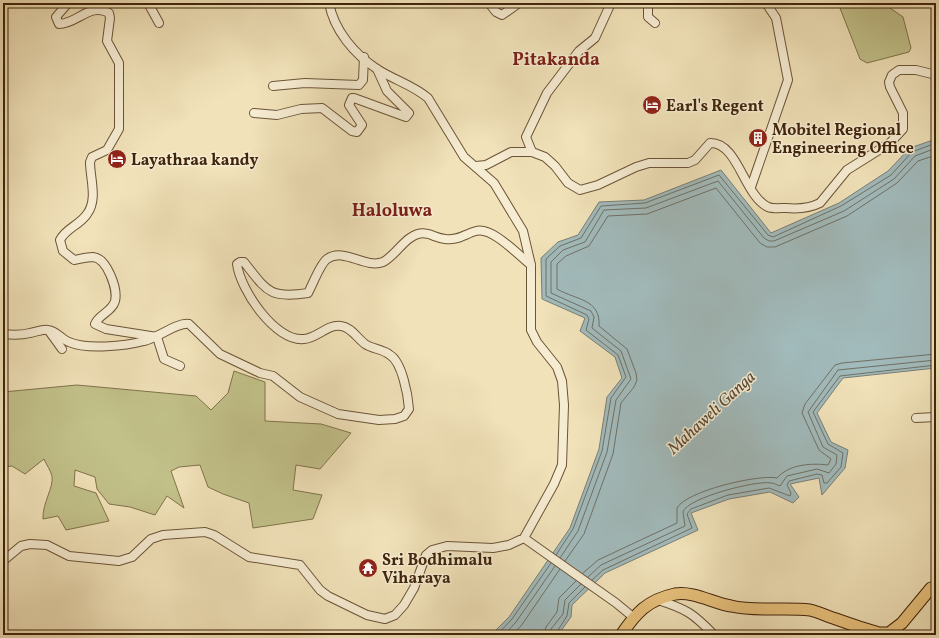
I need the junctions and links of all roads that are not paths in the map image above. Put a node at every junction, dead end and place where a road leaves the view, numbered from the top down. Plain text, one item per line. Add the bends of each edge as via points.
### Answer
1 (68, 3) edge
2 (148, 3) edge
3 (329, 3) edge
4 (489, 3) edge
5 (519, 3) edge
6 (611, 3) edge
7 (648, 3) edge
8 (766, 3) edge
9 (159, 23) dead end
10 (655, 23) dead end
11 (364, 57) junction
12 (377, 69) junction
13 (936, 76) edge
14 (273, 86) dead end
15 (254, 113) dead end
16 (532, 152) junction
17 (476, 166) junction
18 (751, 188) junction
19 (531, 265) junction
20 (48, 330) junction
21 (3, 334) edge
22 (157, 337) junction
23 (62, 348) dead end
24 (180, 366) dead end
25 (936, 417) edge
26 (916, 418) dead end
27 (524, 538) junction
28 (3, 561) edge
29 (936, 587) edge
30 (658, 600) junction
31 (633, 617) junction
32 (854, 630) edge
33 (890, 634) edge
34 (621, 635) edge
35 (714, 635) edge

1 - 22 street via 56,17 59,24 95,9 103,9 109,13 107,41 119,63 120,112 118,129 112,143 107,150 92,157 90,162 93,202 87,214 63,234 60,240 63,251 74,260 94,257 111,276 115,300 111,309 97,319 96,324 106,329
2 - 9 street
3 - 11 street via 338,29 349,44
4 - 5 street via 502,15
6 - 16 street via 594,38 579,51 547,93 526,138
7 - 10 street via 648,17
8 - 18 street via 776,18 788,80
11 - 12 street
11 - 14 street via 363,80 359,85 305,83
12 - 15 street via 387,91 409,113 406,117 354,98 349,105 362,125 357,132 352,131 322,108 301,109 277,115
12 - 17 street via 422,92 464,157
13 - 18 street via 916,70 899,70 892,75 890,87 903,113 903,128 890,143 847,170 820,203 794,209 769,208 760,202
16 - 17 street via 511,152 486,165
16 - 18 street via 544,157 568,183 580,190 598,185 636,167 688,163 695,160 710,143 718,143 736,162
17 - 19 street via 494,183 523,231
19 - 22 street via 497,236 477,230 452,240 428,233 419,234 410,238 384,261 372,264 345,256 334,256 327,259 308,293 288,296 270,292 244,262 237,264 238,275 257,308 276,328 293,338 305,339 333,325 343,326 365,344 391,355 407,389 409,408 404,416 395,419 379,420 338,414 320,407 300,397 273,376 260,373 220,354 188,324 183,323
19 - 27 street via 531,330 557,367 562,381 564,404 562,466
20 - 21 street
20 - 22 street via 79,346 112,346 143,342
20 - 23 street
22 - 24 street via 164,360
25 - 26 street
27 - 28 street via 494,548 447,546 432,550 426,555 414,588 404,604 395,614 385,619 367,615 328,596 300,565 248,557 205,532 163,535 151,539 132,558 119,561 69,556 47,546 30,544 22,546
27 - 31 street
29 - 33 main road via 931,588
30 - 31 main road via 642,607
30 - 32 main road via 676,594 754,610 811,611
30 - 35 street via 685,609
31 - 34 main road
32 - 33 main road

